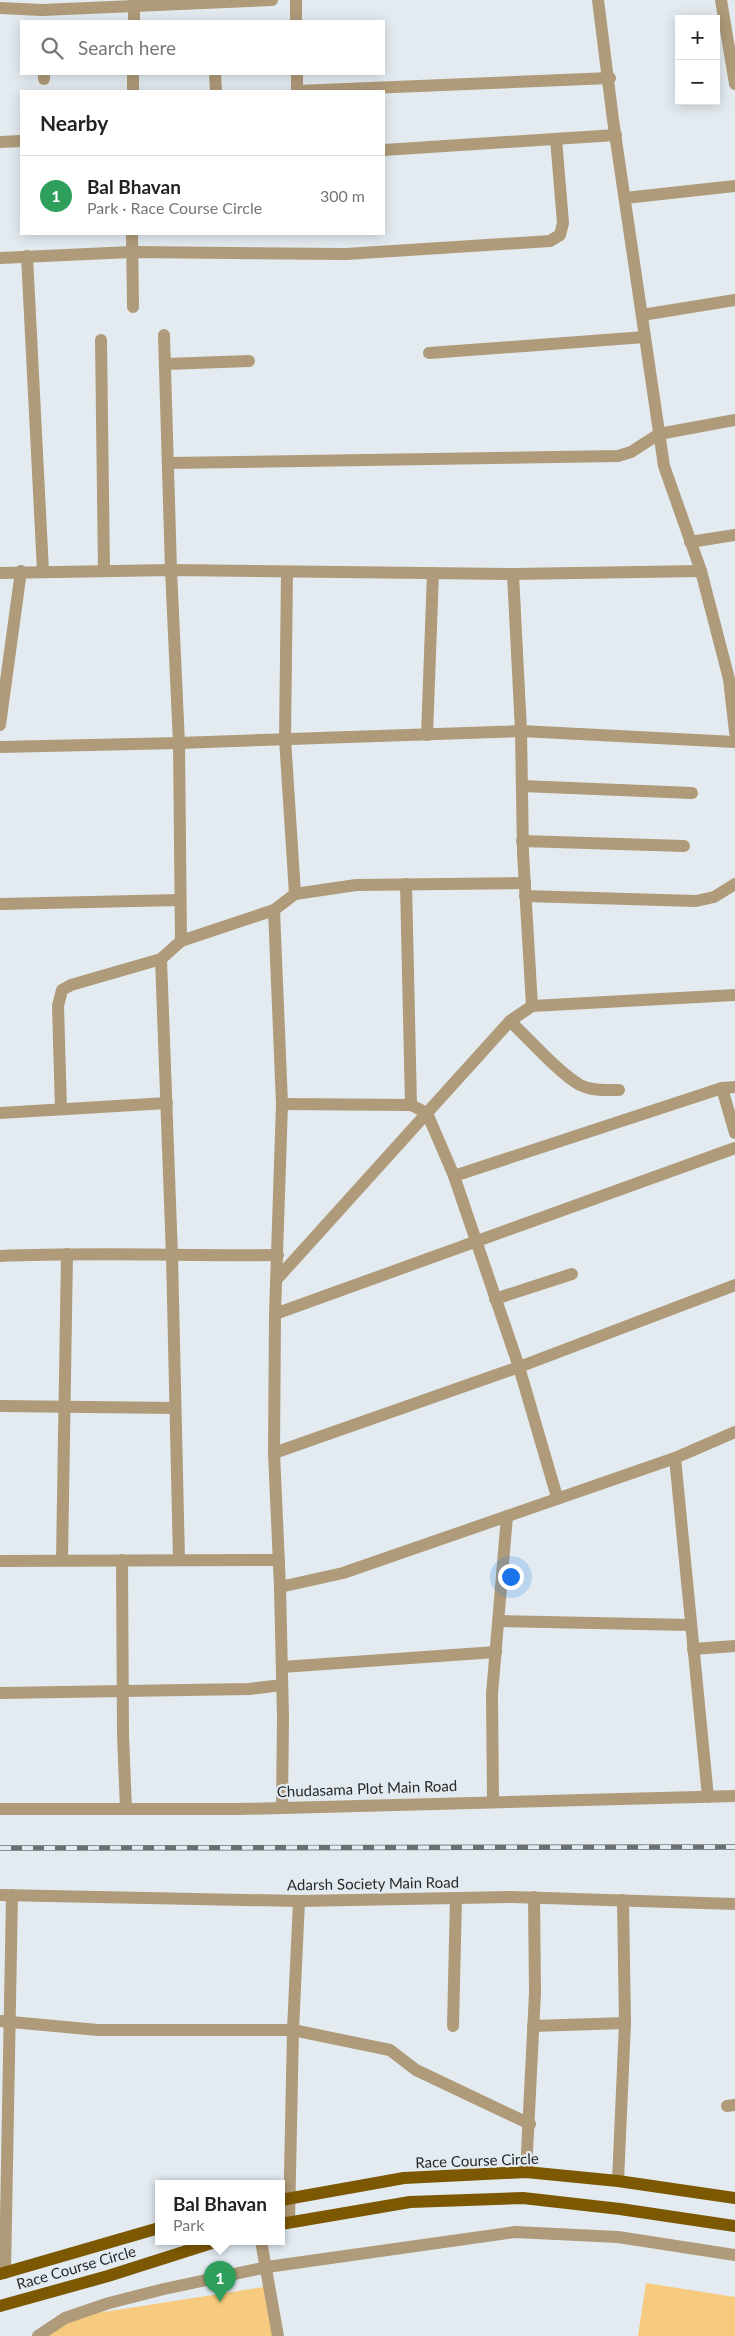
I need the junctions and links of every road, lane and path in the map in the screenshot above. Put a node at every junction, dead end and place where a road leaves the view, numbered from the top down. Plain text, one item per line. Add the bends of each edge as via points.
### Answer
1 (272, 0) edge
2 (296, 0) edge
3 (598, 0) edge
4 (721, 0) edge
5 (186, 2) edge
6 (134, 3) edge
7 (0, 8) edge
8 (42, 16) edge
9 (134, 20) edge
10 (296, 20) edge
11 (133, 75) edge
12 (215, 75) edge
13 (297, 75) edge
14 (610, 78) junction
15 (735, 84) edge
16 (133, 90) edge
17 (216, 90) edge
18 (297, 90) edge
19 (321, 90) edge
20 (616, 135) junction
21 (556, 139) junction
22 (20, 141) edge
23 (0, 142) edge
24 (385, 150) edge
25 (735, 186) edge
26 (625, 198) junction
27 (132, 235) edge
28 (132, 252) junction
29 (27, 256) junction
30 (0, 258) edge
31 (735, 300) edge
32 (133, 307) dead end
33 (642, 315) junction
34 (164, 335) dead end
35 (645, 337) junction
36 (101, 340) dead end
37 (430, 353) dead end
38 (249, 361) dead end
39 (166, 364) junction
40 (735, 420) edge
41 (659, 434) junction
42 (169, 463) junction
43 (735, 536) edge
44 (690, 542) junction
45 (104, 570) junction
46 (171, 570) junction
47 (21, 571) junction
48 (43, 571) junction
49 (700, 571) junction
50 (0, 572) edge
51 (287, 572) junction
52 (433, 573) junction
53 (513, 574) junction
54 (732, 678) edge
55 (0, 725) edge
56 (521, 731) junction
57 (735, 732) edge
58 (427, 734) junction
59 (285, 740) junction
60 (735, 742) edge
61 (179, 743) junction
62 (0, 746) edge
63 (522, 786) junction
64 (692, 793) dead end
65 (522, 841) junction
66 (684, 846) dead end
67 (406, 884) junction
68 (735, 884) edge
69 (525, 890) junction
70 (295, 894) junction
71 (180, 900) junction
72 (0, 904) edge
73 (274, 910) junction
74 (181, 941) junction
75 (161, 960) junction
76 (735, 994) edge
77 (532, 1006) junction
78 (510, 1022) junction
79 (735, 1087) edge
80 (722, 1088) junction
81 (619, 1090) dead end
82 (167, 1103) junction
83 (282, 1104) junction
84 (410, 1105) junction
85 (61, 1109) junction
86 (0, 1113) edge
87 (427, 1113) junction
88 (735, 1133) edge
89 (735, 1148) edge
90 (454, 1176) junction
91 (476, 1241) junction
92 (67, 1254) junction
93 (278, 1255) junction
94 (0, 1256) edge
95 (172, 1256) junction
96 (572, 1274) dead end
97 (277, 1279) junction
98 (735, 1285) edge
99 (495, 1299) junction
100 (275, 1314) junction
101 (519, 1367) junction
102 (0, 1406) edge
103 (64, 1406) junction
104 (175, 1408) junction
105 (735, 1432) edge
106 (274, 1453) junction
107 (675, 1458) junction
108 (557, 1497) junction
109 (507, 1516) junction
110 (62, 1560) junction
111 (122, 1560) junction
112 (179, 1560) junction
113 (279, 1560) junction
114 (0, 1561) edge
115 (280, 1587) junction
116 (499, 1621) junction
117 (690, 1625) junction
118 (735, 1646) edge
119 (693, 1649) junction
120 (496, 1652) junction
121 (282, 1667) junction
122 (282, 1685) junction
123 (123, 1692) junction
124 (0, 1693) edge
125 (735, 1796) edge
126 (708, 1797) junction
127 (493, 1801) junction
128 (282, 1807) junction
129 (0, 1809) edge
130 (126, 1809) junction
131 (6, 1895) edge
132 (534, 1897) junction
133 (456, 1898) junction
134 (622, 1900) junction
135 (299, 1901) junction
136 (735, 1904) edge
137 (5, 2021) edge
138 (625, 2023) junction
139 (453, 2026) dead end
140 (533, 2026) junction
141 (293, 2030) junction
142 (530, 2124) junction
143 (4, 2140) edge
144 (526, 2172) junction
145 (618, 2181) junction
146 (735, 2198) edge
147 (285, 2199) edge
148 (285, 2223) edge
149 (735, 2226) edge
150 (155, 2229) edge
151 (205, 2245) edge
152 (262, 2245) edge
153 (735, 2255) edge
154 (267, 2267) junction
155 (2, 2273) edge
156 (0, 2306) edge
157 (38, 2336) edge
158 (278, 2336) edge

1 - 5 street
2 - 10 street
3 - 14 street
4 - 15 street
5 - 6 street
6 - 8 street
6 - 9 street
7 - 8 street
11 - 16 street
12 - 17 street
13 - 18 street
14 - 19 street
14 - 20 street
20 - 21 street
20 - 26 street
21 - 24 street
21 - 28 street via 563,223 560,235 550,241 346,254
22 - 23 street
25 - 26 street
26 - 33 street
27 - 28 street
28 - 29 street
28 - 32 street
29 - 30 street
29 - 48 street
31 - 33 street
33 - 35 street
34 - 39 street
35 - 37 street
35 - 41 street
36 - 45 street
38 - 39 street
39 - 42 street
40 - 41 street
41 - 42 street via 631,452 618,456
41 - 44 street via 664,466
42 - 46 street
43 - 44 street
44 - 49 street
45 - 46 street
45 - 48 street
46 - 51 street
46 - 61 street
47 - 48 street
47 - 50 street
47 - 55 street
49 - 53 street
49 - 54 street
51 - 52 street
51 - 59 street
52 - 53 street
52 - 58 street
53 - 56 street
54 - 57 street
56 - 58 street
56 - 60 street
56 - 63 street
58 - 59 street
59 - 61 street
59 - 70 street
61 - 62 street
61 - 71 street
63 - 64 street
63 - 65 street
65 - 66 street
65 - 69 street
67 - 69 street
67 - 70 street via 356,885
67 - 84 street
68 - 69 street via 714,897 696,901
69 - 77 street
70 - 73 street
71 - 72 street
71 - 74 street
73 - 74 street
73 - 83 street
74 - 75 street
75 - 82 street
75 - 85 street via 62,990 58,1006
76 - 77 street
77 - 78 street
78 - 81 street via 581,1085 597,1090
78 - 87 street
79 - 80 street
80 - 88 street
80 - 90 street
82 - 85 street
82 - 95 street
83 - 84 street
83 - 93 street
84 - 87 street
85 - 86 street
87 - 90 street
87 - 97 street
89 - 91 street
90 - 91 street
91 - 99 street
91 - 100 street
92 - 94 street
92 - 95 street
92 - 103 street
93 - 95 street
93 - 97 street
95 - 104 street
96 - 99 street
97 - 100 street
98 - 101 street
99 - 101 street
100 - 106 street
101 - 106 street
101 - 108 street
102 - 103 street
103 - 104 street
103 - 110 street
104 - 112 street
105 - 107 street
106 - 113 street
107 - 108 street
107 - 117 street
108 - 109 street
109 - 115 street via 344,1573
109 - 116 street
110 - 111 street
110 - 114 street
111 - 112 street
111 - 123 street
112 - 113 street
113 - 115 street
115 - 121 street
116 - 117 street
116 - 120 street
117 - 119 street
118 - 119 street
119 - 126 street
120 - 121 street
120 - 127 street via 492,1694
121 - 122 street
122 - 123 street via 250,1689
122 - 128 street
123 - 124 street
123 - 130 street
125 - 126 street, Chudasama Plot Main Road
126 - 127 street, Chudasama Plot Main Road
127 - 128 street, Chudasama Plot Main Road
128 - 130 street, Chudasama Plot Main Road
129 - 130 street, Chudasama Plot Main Road
131 - 135 street, Adarsh Society Main Road
131 - 137 street
132 - 133 street, Adarsh Society Main Road
132 - 134 street, Adarsh Society Main Road
132 - 140 street
133 - 135 street, Adarsh Society Main Road
133 - 139 street
134 - 136 street, Adarsh Society Main Road
134 - 138 street
135 - 141 street
137 - 141 street via 98,2030
137 - 143 street
138 - 140 street
138 - 145 street
140 - 142 street
141 - 142 street via 390,2050 416,2070
141 - 147 street
142 - 144 street
143 - 155 street
144 - 145 main road, Race Course Circle
144 - 147 main road, Race Course Circle via 404,2178
145 - 146 main road, Race Course Circle
147 - 148 street
148 - 149 main road via 410,2202 523,2198
150 - 155 main road, Race Course Circle
151 - 156 main road, Race Course Circle
152 - 154 street
153 - 154 street via 618,2237 515,2232
154 - 157 street via 109,2303 65,2318
154 - 158 street

